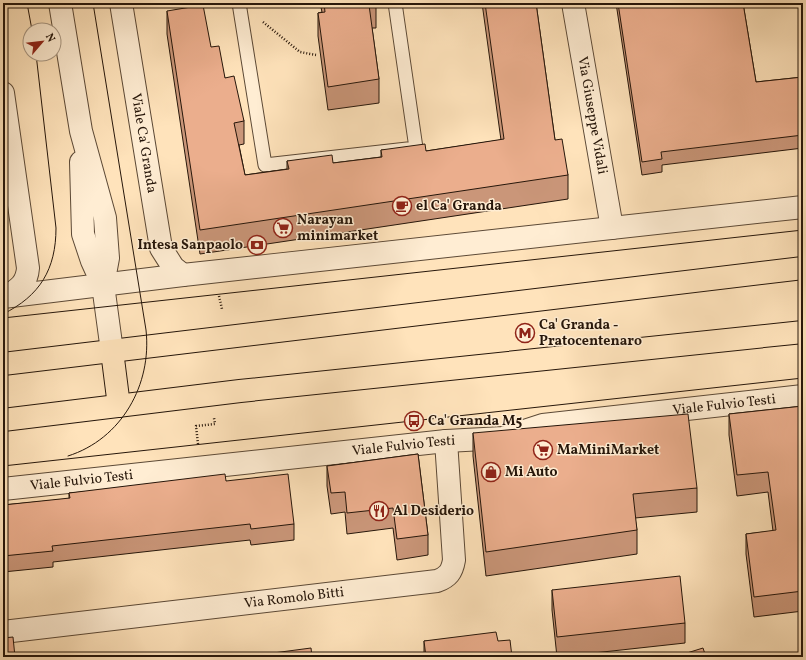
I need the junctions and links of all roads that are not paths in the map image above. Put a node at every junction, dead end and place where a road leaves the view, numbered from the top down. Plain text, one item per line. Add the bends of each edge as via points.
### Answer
1 (60, 3) edge
2 (122, 3) edge
3 (395, 3) edge
4 (573, 3) edge
5 (240, 8) edge
6 (3, 93) edge
7 (803, 207) edge
8 (612, 228) junction
9 (803, 268) edge
10 (183, 275) junction
11 (103, 285) junction
12 (5, 296) edge
13 (803, 332) edge
14 (112, 351) junction
15 (3, 364) edge
16 (803, 396) edge
17 (119, 406) junction
18 (3, 420) edge
19 (446, 441) junction
20 (3, 489) edge
21 (3, 632) edge

1 - 11 street via 81,131 107,230 108,258
2 - 10 street, Viale Ca' Granda via 161,248 173,268
3 - 5 lane via 416,148 266,165
4 - 8 street, Via Giuseppe Vidali
6 - 12 street via 28,268 24,284
7 - 8 street
8 - 10 street
9 - 14 main road
10 - 11 street
11 - 12 street
11 - 14 street
13 - 17 main road
14 - 15 main road
14 - 17 main road
16 - 19 street, Viale Fulvio Testi via 543,425 503,438
17 - 18 main road
19 - 20 street, Viale Fulvio Testi
19 - 21 street, Via Romolo Bitti via 454,560 453,569 444,578 437,581

